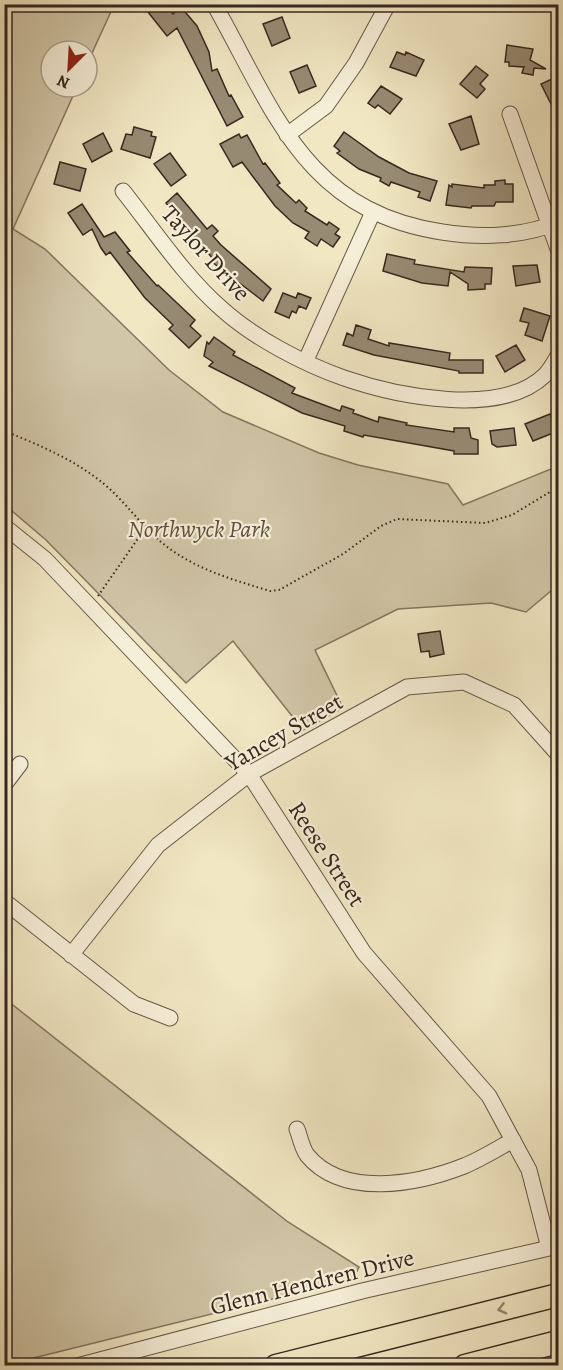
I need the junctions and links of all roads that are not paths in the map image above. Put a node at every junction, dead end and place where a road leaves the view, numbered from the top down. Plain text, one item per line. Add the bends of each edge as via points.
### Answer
1 (214, 4) edge
2 (388, 4) edge
3 (510, 114) dead end
4 (287, 135) junction
5 (123, 191) dead end
6 (373, 212) junction
7 (554, 223) edge
8 (558, 249) edge
9 (558, 356) edge
10 (306, 360) junction
11 (4, 526) edge
12 (558, 754) edge
13 (20, 765) dead end
14 (249, 774) junction
15 (4, 785) edge
16 (4, 901) edge
17 (71, 956) junction
18 (170, 1018) dead end
19 (297, 1129) dead end
20 (513, 1140) junction
21 (554, 1247) edge
22 (558, 1295) edge
23 (558, 1342) edge
24 (77, 1365) edge
25 (276, 1365) edge
26 (465, 1365) edge

1 - 4 street
2 - 4 street via 356,63 326,106
3 - 7 street
4 - 6 street via 327,182
5 - 10 street, Taylor Drive via 221,309 245,328
6 - 7 street via 423,229 458,234 501,234
6 - 10 street
7 - 8 street
9 - 10 street, Taylor Drive via 545,375 521,389 508,395 470,400 391,390 344,378
11 - 14 street, Reese Street via 45,559
12 - 14 street, Yancey Street via 514,705 464,682 407,687
13 - 15 street
14 - 17 street, Yancey Street via 158,845
14 - 20 street, Reese Street via 364,953 489,1096
16 - 17 street
17 - 18 street via 134,1004
19 - 20 street via 306,1154 329,1173 386,1186 464,1166
20 - 21 street, Reese Street via 529,1170
21 - 24 street, Glenn Hendren Drive via 362,1291
22 -> 25 highway
23 - 26 highway

